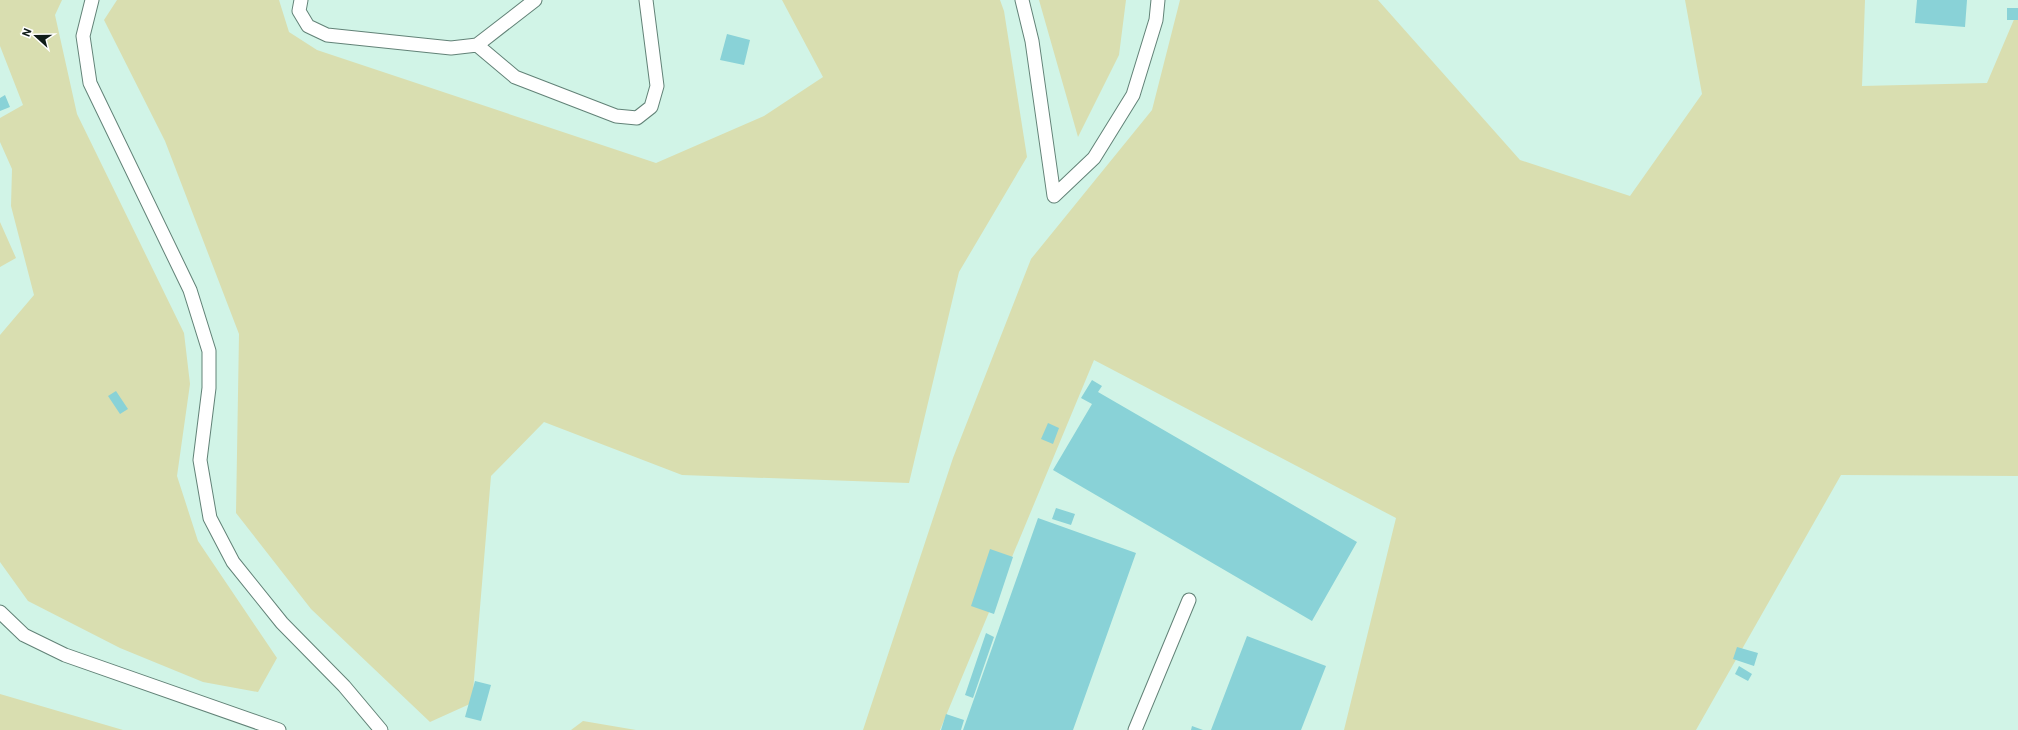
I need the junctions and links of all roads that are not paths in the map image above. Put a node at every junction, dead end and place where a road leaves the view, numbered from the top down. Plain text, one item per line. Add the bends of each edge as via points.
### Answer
1 (92, 0) edge
2 (301, 0) edge
3 (535, 0) edge
4 (646, 0) edge
5 (1022, 0) edge
6 (1158, 0) edge
7 (477, 45) junction
8 (1189, 600) dead end
9 (0, 612) edge
10 (279, 730) edge
11 (381, 730) edge
12 (1135, 730) edge

1 - 11 lane via 83,36 90,83 190,290 209,351 209,388 200,460 210,518 233,562 282,623 344,686
2 - 7 lane via 299,11 308,26 327,35 451,48
3 - 7 lane
4 - 7 lane via 657,86 651,108 637,118 616,116 515,77
5 - 6 lane via 1032,41 1054,196 1094,158 1133,96 1156,20
8 - 12 lane
9 - 10 lane via 24,635 65,655

